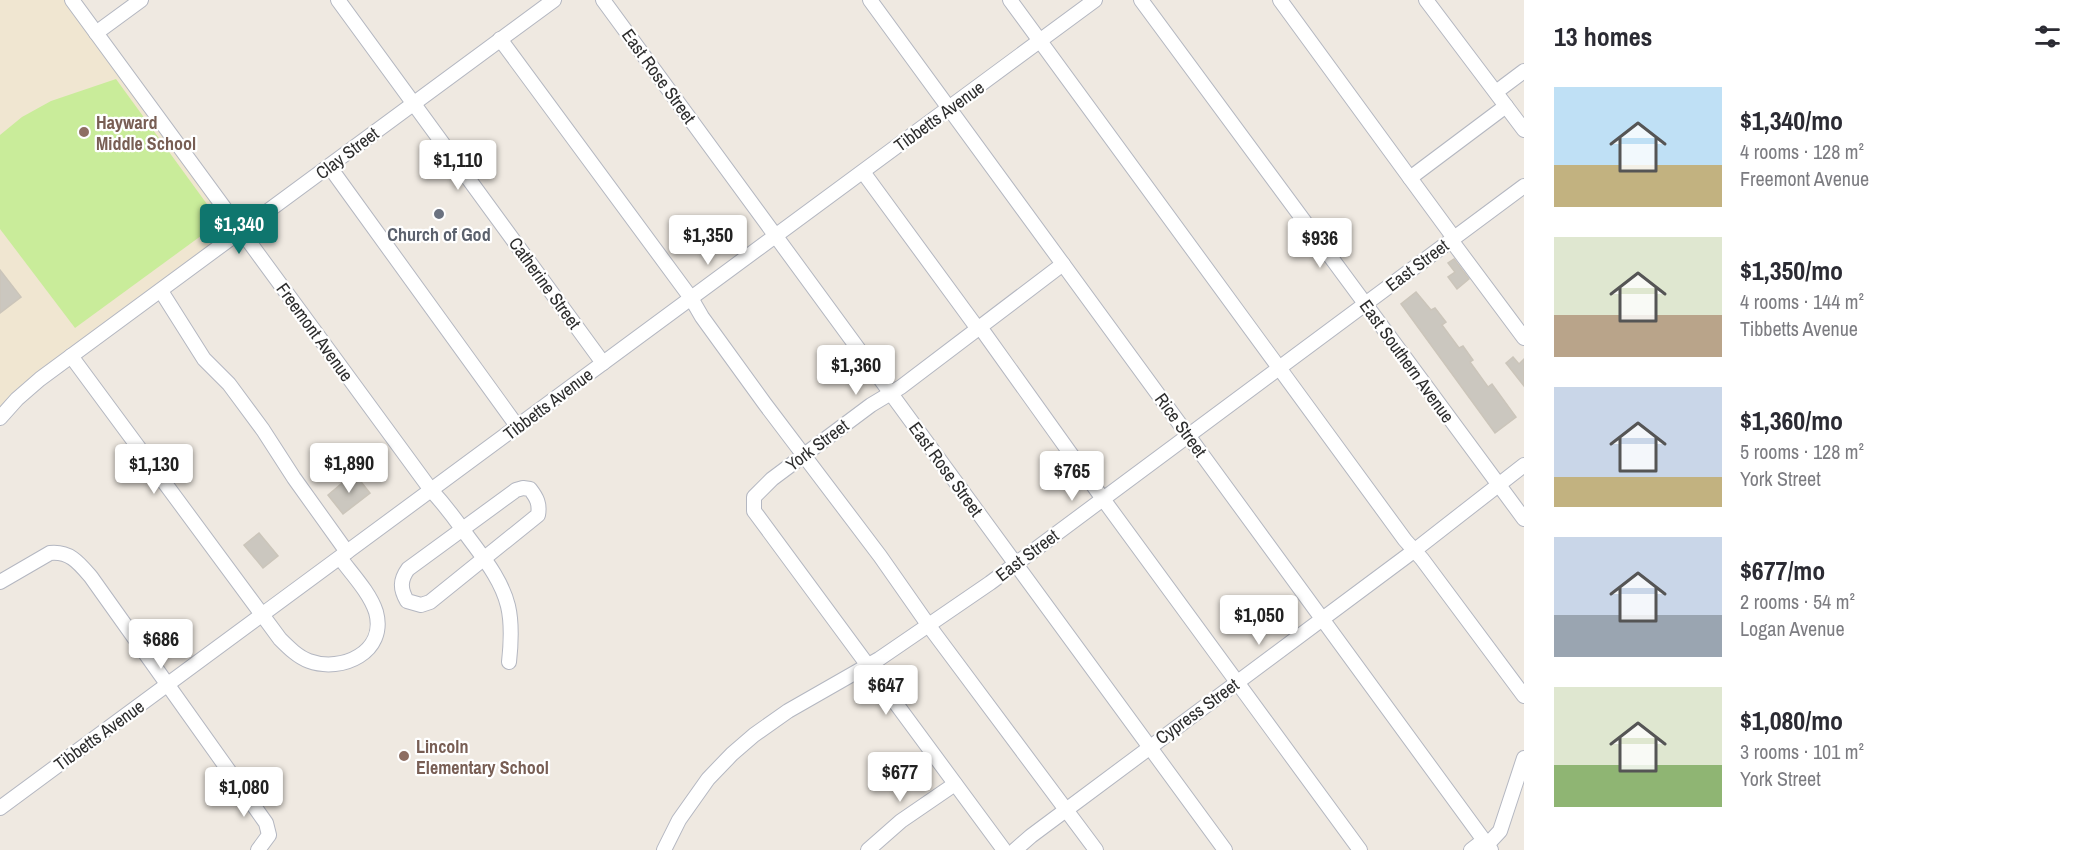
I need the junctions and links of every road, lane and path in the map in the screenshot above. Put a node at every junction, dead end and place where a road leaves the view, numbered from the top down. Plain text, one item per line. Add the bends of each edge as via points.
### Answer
1 (72, 0) edge
2 (141, 0) edge
3 (338, 0) edge
4 (554, 0) edge
5 (603, 0) edge
6 (870, 0) edge
7 (1010, 0) edge
8 (1095, 0) edge
9 (1141, 0) edge
10 (1280, 0) edge
11 (1426, 0) edge
12 (96, 33) junction
13 (501, 39) junction
14 (1041, 40) junction
15 (1524, 71) edge
16 (1496, 92) junction
17 (413, 104) junction
18 (1506, 106) junction
19 (949, 108) junction
20 (1524, 130) edge
21 (329, 166) junction
22 (863, 172) junction
23 (1410, 178) junction
24 (1524, 186) edge
25 (241, 232) junction
26 (776, 236) junction
27 (1452, 239) junction
28 (1063, 264) junction
29 (161, 291) junction
30 (691, 298) junction
31 (1366, 304) junction
32 (979, 328) junction
33 (1524, 338) edge
34 (71, 356) junction
35 (603, 363) junction
36 (1279, 367) junction
37 (891, 393) junction
38 (0, 418) edge
39 (518, 426) junction
40 (1188, 435) junction
41 (804, 454) junction
42 (1524, 465) edge
43 (1499, 485) junction
44 (431, 490) junction
45 (1103, 499) junction
46 (1524, 519) edge
47 (462, 529) junction
48 (1415, 550) junction
49 (344, 555) junction
50 (483, 557) junction
51 (1016, 564) junction
52 (0, 582) edge
53 (262, 615) junction
54 (1322, 619) junction
55 (929, 626) junction
56 (509, 662) dead end
57 (868, 665) junction
58 (1237, 682) junction
59 (168, 684) junction
60 (1524, 696) edge
61 (1149, 746) junction
62 (1524, 758) edge
63 (955, 784) junction
64 (0, 808) edge
65 (1066, 809) junction
66 (1488, 845) edge
67 (258, 850) edge
68 (664, 850) edge
69 (868, 850) edge
70 (1004, 850) edge
71 (1015, 850) edge
72 (1096, 850) edge
73 (1225, 850) edge
74 (1360, 850) edge
75 (1471, 850) edge

1 - 12 street, Freemont Avenue
2 - 12 street
3 - 17 street, Catherine Street
4 - 13 street, Clay Street
5 - 26 street, East Rose Street
6 - 19 street, Rice Street
7 - 14 street
8 - 14 street, Tibbetts Avenue
9 - 31 street, East Southern Avenue
10 - 23 street
11 - 16 street
12 - 25 street, Freemont Avenue
13 - 17 street, Clay Street
13 - 30 street
14 - 19 street, Tibbetts Avenue
14 - 36 street
15 - 16 street
16 - 18 street
17 - 21 street, Clay Street
17 - 35 street, Catherine Street
18 - 20 street
18 - 23 street
19 - 22 street, Tibbetts Avenue
19 - 28 street, Rice Street
21 - 25 street, Clay Street
21 - 39 street
22 - 26 street, Tibbetts Avenue
22 - 32 street
23 - 27 street
24 - 27 street, East Street
25 - 29 street, Clay Street
25 - 44 street, Freemont Avenue
26 - 30 street, Tibbetts Avenue
26 - 37 street, East Rose Street
27 - 31 street, East Street
27 - 33 street
28 - 32 street, York Street
28 - 40 street, Rice Street
29 - 34 street, Clay Street
29 - 49 street via 204,358 256,421
30 - 35 street, Tibbetts Avenue
30 - 41 street
31 - 36 street, East Street
31 - 43 street, East Southern Avenue
32 - 37 street, York Street
32 - 45 street
34 - 38 street, Clay Street via 24,393
34 - 53 street
35 - 39 street, Tibbetts Avenue
36 - 40 street, East Street
36 - 48 street
37 - 41 street, York Street
37 - 51 street, East Rose Street
39 - 44 street, Tibbetts Avenue
40 - 45 street, East Street
40 - 54 street, Rice Street
41 - 55 street
41 - 57 street, York Street via 756,493 754,511
42 - 43 street, Cypress Street
43 - 46 street, East Southern Avenue
43 - 48 street, Cypress Street
44 - 47 street, Freemont Avenue
44 - 49 street, Tibbetts Avenue
45 - 51 street, East Street
45 - 58 street
47 - 50 street, Freemont Avenue
47 - 50 street via 516,490 530,489 537,497 538,515
47 - 50 street via 408,569 402,586 407,600 421,605 430,602
48 - 54 street, Cypress Street
48 - 60 street
49 - 53 street, Tibbetts Avenue
49 - 53 street via 376,614 376,636 365,652 341,665 310,661 290,650
50 - 56 street, Freemont Avenue via 508,607
51 - 55 street, East Street
51 - 61 street, East Rose Street
52 - 59 street via 50,554 64,554 78,562
53 - 59 street, Tibbetts Avenue
54 - 58 street, Cypress Street
54 - 66 street, Rice Street
55 - 57 street, East Street
55 - 65 street
57 - 63 street
57 - 68 street, East Street via 788,711 732,754 692,799
58 - 61 street, Cypress Street
58 - 74 street
59 - 64 street, Tibbetts Avenue
59 - 67 street via 268,828 266,842
61 - 65 street, Cypress Street
61 - 73 street, East Rose Street
62 - 66 street via 1500,831
63 - 69 street via 901,821
63 - 70 street
65 - 71 street, Cypress Street
65 - 72 street
66 - 75 street

